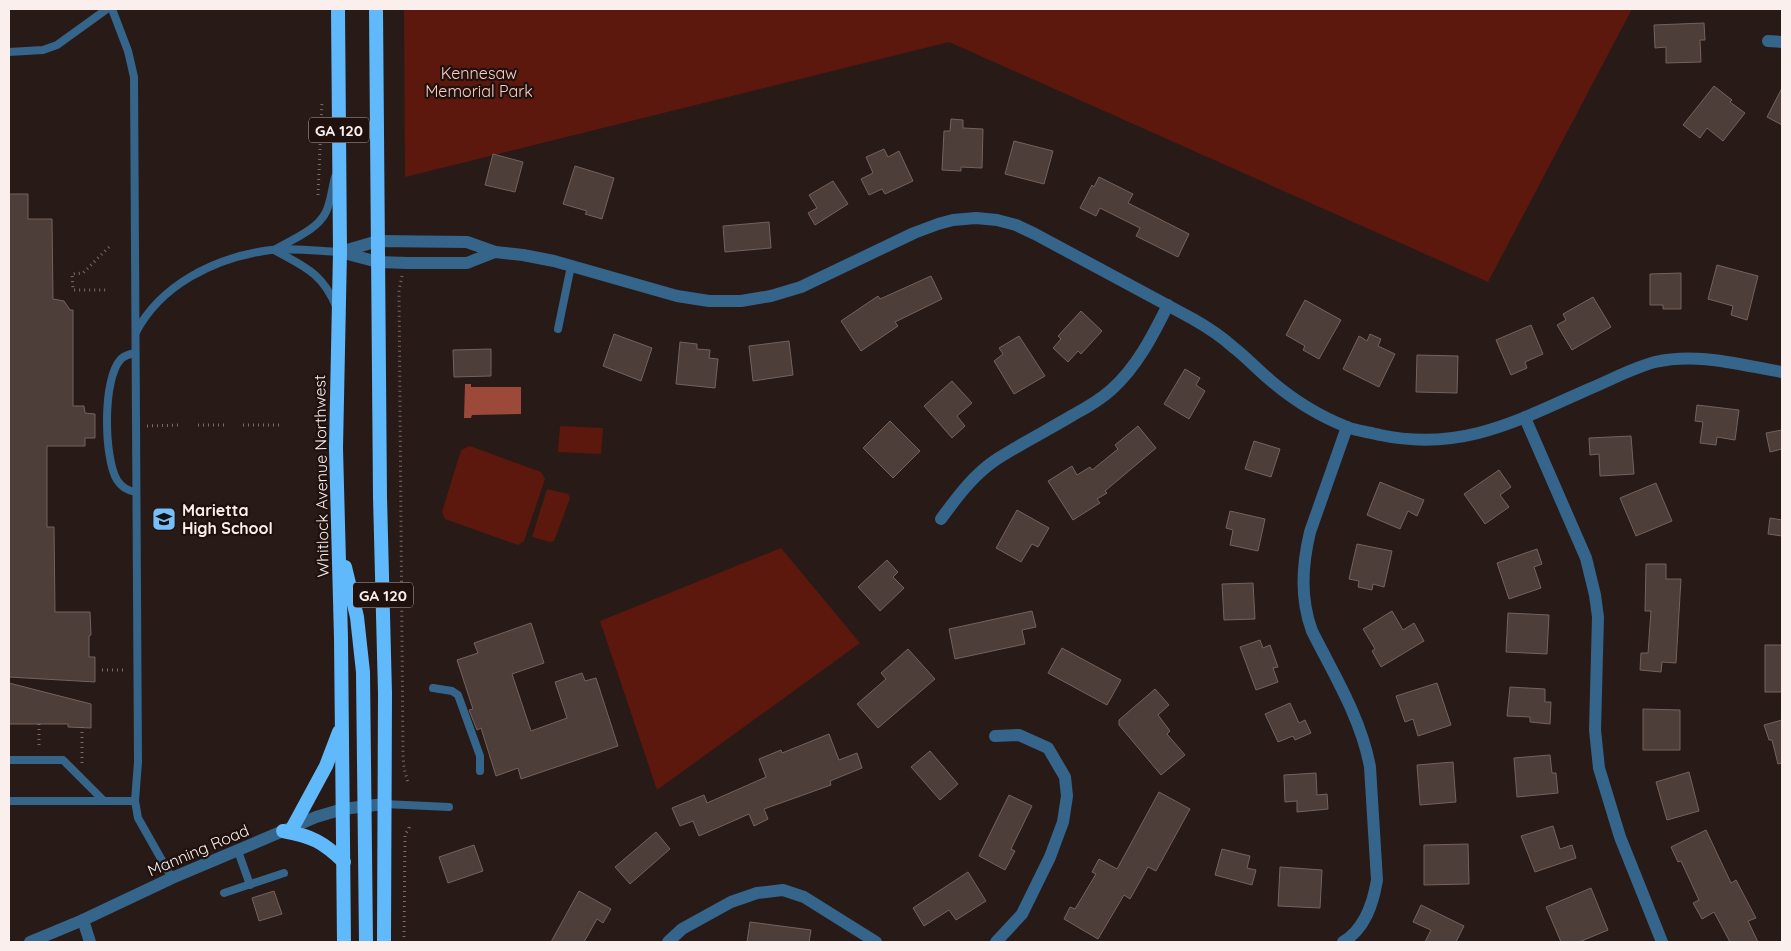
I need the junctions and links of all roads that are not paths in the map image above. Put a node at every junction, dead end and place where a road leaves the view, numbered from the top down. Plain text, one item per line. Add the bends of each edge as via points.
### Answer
1 (107, 9) edge
2 (112, 9) edge
3 (338, 9) edge
4 (376, 9) edge
5 (1768, 41) dead end
6 (1782, 42) edge
7 (9, 52) edge
8 (339, 158) junction
9 (378, 241) junction
10 (275, 250) junction
11 (340, 252) junction
12 (495, 252) junction
13 (378, 262) junction
14 (570, 266) junction
15 (1168, 305) junction
16 (339, 313) junction
17 (558, 329) dead end
18 (135, 334) junction
19 (135, 353) junction
20 (1782, 372) edge
21 (1525, 418) junction
22 (1347, 427) junction
23 (136, 492) junction
24 (941, 519) dead end
25 (339, 550) junction
26 (433, 688) dead end
27 (342, 719) junction
28 (995, 736) dead end
29 (9, 760) edge
30 (480, 772) dead end
31 (9, 801) edge
32 (104, 801) junction
33 (135, 801) junction
34 (384, 804) junction
35 (365, 806) junction
36 (449, 807) dead end
37 (343, 809) junction
38 (288, 829) junction
39 (238, 851) junction
40 (344, 862) junction
41 (284, 873) dead end
42 (172, 878) junction
43 (250, 885) junction
44 (224, 893) dead end
45 (83, 920) junction
46 (30, 942) edge
47 (90, 942) edge
48 (344, 942) edge
49 (366, 942) edge
50 (384, 942) edge
51 (668, 942) edge
52 (876, 942) edge
53 (996, 942) edge
54 (1343, 942) edge
55 (1662, 942) edge

1 - 7 lane via 57,45 43,50
2 - 18 lane via 134,77
3 - 8 highway, Whitlock Avenue Northwest / GA 120
4 - 9 highway, GA 120
5 - 6 street
8 - 10 lane via 329,204 323,216 312,228
8 - 11 highway, Whitlock Avenue Northwest / GA 120
9 - 11 street
9 - 12 street via 467,242
9 - 13 highway, GA 120
10 - 11 lane
10 - 16 lane via 316,275 329,290
10 - 18 lane via 234,258 188,278 163,298
11 - 13 street
11 - 16 highway, Whitlock Avenue Northwest / GA 120
12 - 13 street via 467,263
12 - 14 street
13 - 34 highway, GA 120
14 - 15 street via 677,296 741,301 801,287 938,224 976,218 1016,225
14 - 17 lane
15 - 22 street via 1215,332 1296,400
15 - 24 street via 1137,360 1112,390 981,471
16 - 25 highway, Whitlock Avenue Northwest / GA 120 via 336,448
18 - 19 lane
19 - 23 lane
19 - 23 lane via 122,358 115,369 106,426 116,479 124,489
20 - 21 street via 1706,359 1672,359 1635,369
21 - 22 street via 1485,432 1440,440 1397,438
21 - 55 street via 1586,558 1598,617 1595,730 1599,768 1620,837
22 - 54 street via 1310,532 1303,582 1312,631 1356,720 1370,767 1377,880 1365,919
23 - 33 lane via 138,762
25 - 27 highway, Whitlock Avenue Northwest / GA 120
25 - 35 highway via 351,592 363,672
26 - 30 lane via 458,695 480,756
27 - 37 highway, Whitlock Avenue Northwest / GA 120
27 - 38 highway via 326,766
28 - 53 street via 1019,736 1048,748 1065,777 1067,796 1063,822 1046,865 1022,914
29 - 32 lane via 63,760
31 - 32 lane
32 - 33 lane
33 - 42 lane via 141,826
34 - 35 street, Manning Road
34 - 36 lane
34 - 50 highway, GA 120
35 - 37 street, Manning Road
35 - 49 highway
37 - 38 street, Manning Road
37 - 40 highway, Whitlock Avenue Northwest / GA 120
38 - 39 street, Manning Road
38 - 40 highway via 317,840
39 - 42 street, Manning Road
39 - 43 lane
40 - 48 highway, Whitlock Avenue Northwest / GA 120
41 - 43 lane
42 - 45 street, Manning Road
43 - 44 lane
45 - 46 street, Manning Road
45 - 47 street
51 - 52 street via 682,929 731,902 757,893 783,890 804,897

